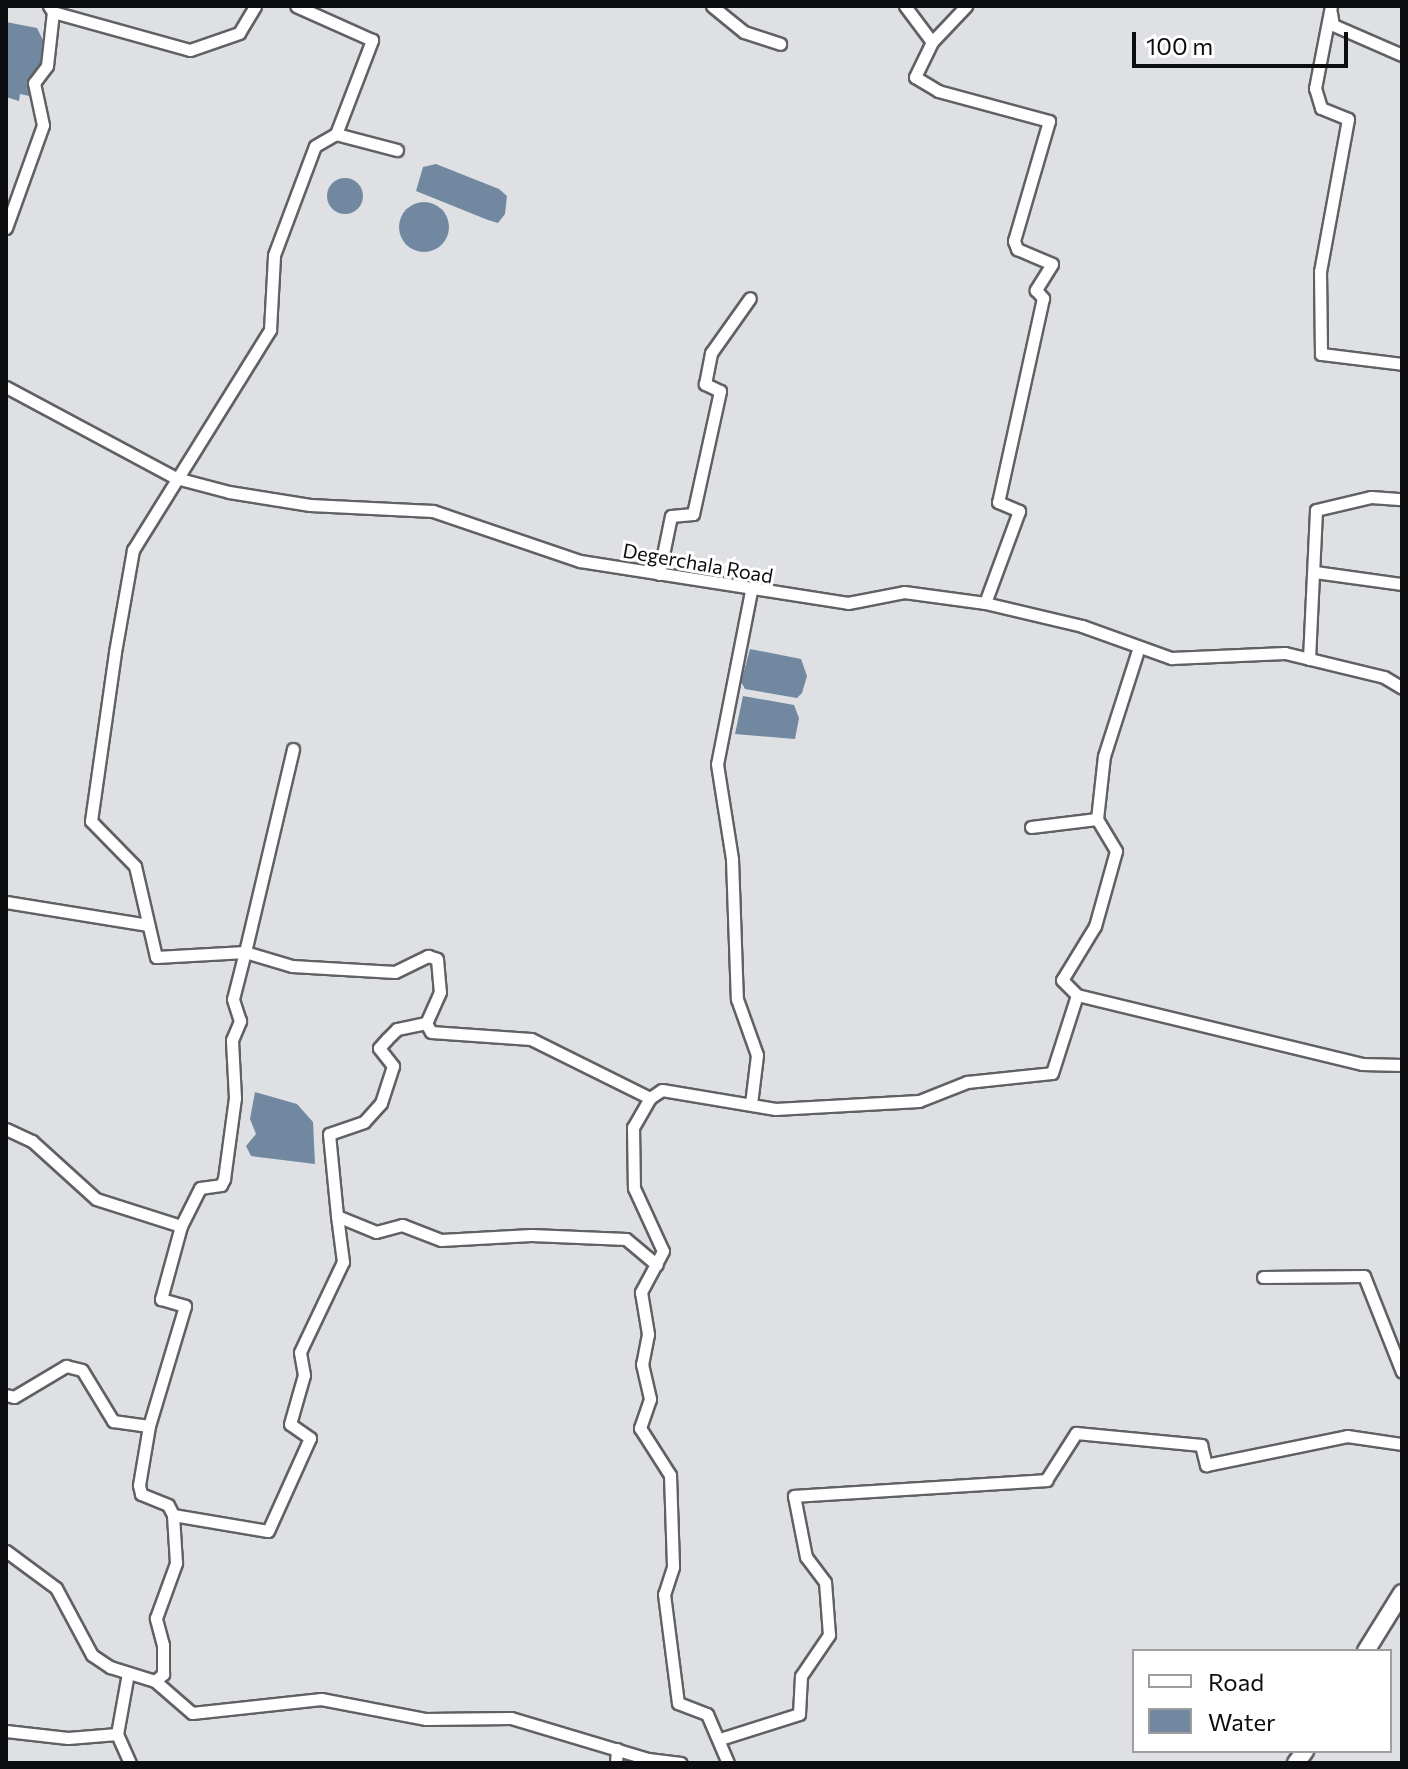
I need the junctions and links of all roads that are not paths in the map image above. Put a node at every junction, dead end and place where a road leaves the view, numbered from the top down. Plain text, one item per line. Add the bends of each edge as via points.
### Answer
1 (255, 6) edge
2 (296, 6) edge
3 (712, 6) edge
4 (905, 6) edge
5 (966, 6) edge
6 (1331, 6) edge
7 (51, 9) edge
8 (932, 42) junction
9 (780, 44) dead end
10 (1402, 55) edge
11 (336, 134) junction
12 (397, 150) dead end
13 (6, 228) edge
14 (750, 298) dead end
15 (1402, 364) edge
16 (6, 387) edge
17 (176, 478) junction
18 (1402, 499) edge
19 (1315, 572) junction
20 (659, 574) junction
21 (1402, 584) edge
22 (751, 591) junction
23 (985, 603) junction
24 (1137, 653) dead end
25 (1309, 659) junction
26 (1402, 688) edge
27 (293, 749) dead end
28 (1097, 819) junction
29 (1031, 827) dead end
30 (6, 902) edge
31 (148, 925) junction
32 (245, 952) junction
33 (1077, 995) junction
34 (426, 1023) junction
35 (1402, 1065) edge
36 (650, 1098) junction
37 (751, 1104) junction
38 (6, 1129) edge
39 (337, 1216) junction
40 (181, 1226) junction
41 (657, 1265) junction
42 (1263, 1277) dead end
43 (1402, 1372) edge
44 (6, 1395) edge
45 (149, 1426) junction
46 (1402, 1444) edge
47 (173, 1515) junction
48 (7, 1554) edge
49 (1402, 1593) edge
50 (1367, 1649) edge
51 (128, 1673) junction
52 (155, 1681) junction
53 (6, 1731) edge
54 (117, 1734) junction
55 (720, 1739) junction
56 (617, 1749) junction
57 (130, 1763) edge
58 (616, 1763) edge
59 (681, 1763) edge
60 (728, 1763) edge

1 - 7 street via 239,33 190,50
2 - 11 street via 372,40
3 - 9 street via 736,27
4 - 8 street
5 - 8 street
6 - 10 street via 1333,25
6 - 15 street via 1315,88 1321,108 1348,119 1320,271 1321,354
7 - 13 street via 47,66 34,83 43,125
8 - 23 street via 915,73 922,82 1049,121 1014,241 1017,249 1052,264 1036,290 1043,298 998,502 1019,511
11 - 12 street
11 - 17 street via 315,146 274,255 270,330
14 - 20 street via 711,353 705,384 720,391 693,514 671,516
16 - 17 street, Degerchala Road
17 - 20 street, Degerchala Road via 310,505 433,511 580,561
17 - 31 street via 133,550 91,821 135,866
18 - 19 street via 1371,497 1316,510 1311,520
19 - 21 street
19 - 25 street
20 - 22 street, Degerchala Road
22 - 23 street, Degerchala Road via 848,603 904,592
22 - 37 street via 717,764 732,859 737,999 757,1055
23 - 25 street, Degerchala Road via 1082,626 1171,658 1285,653
24 - 28 street via 1104,756
25 - 26 street, Degerchala Road via 1384,677
27 - 32 street
28 - 29 street
28 - 33 street via 1116,851 1095,926 1062,980
30 - 31 street
31 - 32 street via 156,957
32 - 34 street via 292,966 395,972 428,956 437,959 440,992
32 - 40 street via 233,999 240,1021 232,1040 235,1098 224,1179 221,1185 200,1188
33 - 35 street via 1362,1064
33 - 37 street via 1052,1073 967,1082 919,1101
34 - 36 street via 431,1032 531,1039
34 - 39 street via 397,1029 379,1048 393,1066 381,1103 364,1122 329,1134
36 - 37 street via 662,1090
36 - 41 street via 633,1127 634,1188 660,1237
38 - 40 street via 32,1141 96,1199
39 - 41 street via 376,1232 402,1225 441,1240 531,1235 626,1239
39 - 47 street via 343,1262 300,1352 304,1375 290,1424 310,1438 268,1531
40 - 45 street via 161,1299 185,1306
41 - 55 street via 641,1292 648,1334 642,1364 650,1399 640,1428 670,1475 673,1567 664,1594 678,1703 707,1714
42 - 43 street via 1364,1276
44 - 45 street via 14,1397 66,1366 82,1370 113,1421
45 - 47 street via 141,1494 168,1505
46 - 55 street via 1347,1436 1206,1465 1201,1445 1076,1433 1046,1480 794,1496 806,1557 825,1582 829,1635 801,1676 799,1714
47 - 52 street via 176,1563 156,1618 163,1674
48 - 51 street via 56,1588 92,1655
49 - 50 main road
51 - 52 street
51 - 54 street
52 - 56 street via 201,1716 232,1705 321,1699 426,1719 511,1718
53 - 54 street via 68,1738
54 - 57 street
55 - 60 street
56 - 58 street
56 - 59 street

